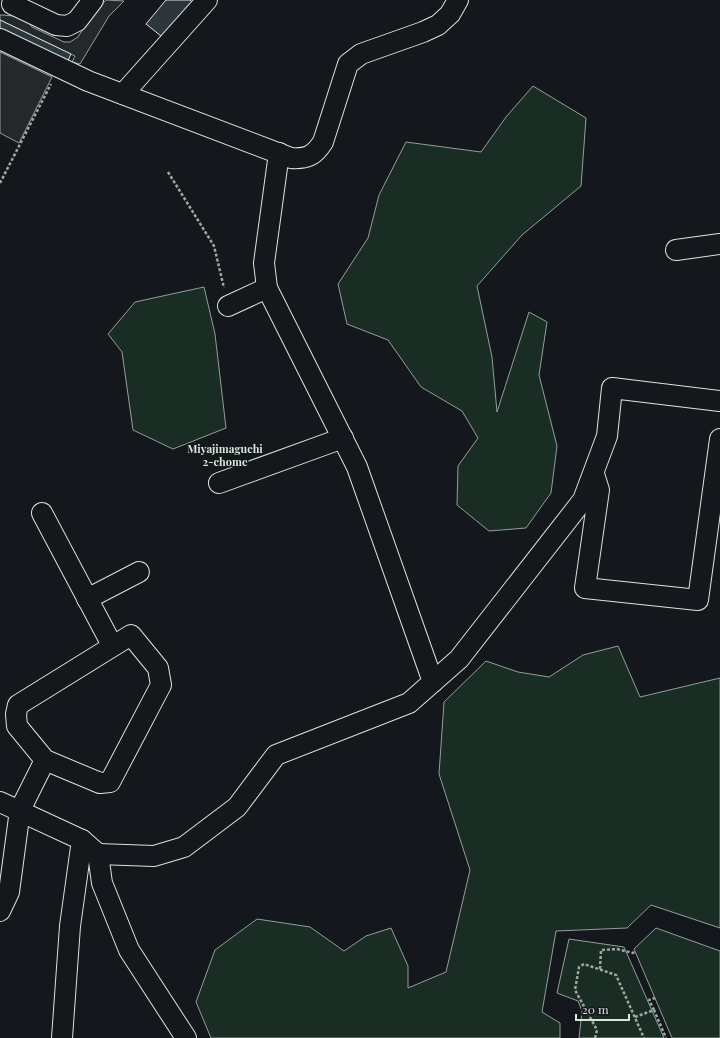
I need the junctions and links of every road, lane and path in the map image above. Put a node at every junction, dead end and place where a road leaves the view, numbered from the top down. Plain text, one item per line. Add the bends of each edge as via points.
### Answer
1 (93, 0) edge
2 (207, 0) edge
3 (458, 0) edge
4 (13, 2) edge
5 (38, 8) edge
6 (0, 40) edge
7 (52, 82) dead end
8 (123, 94) junction
9 (279, 153) junction
10 (168, 172) dead end
11 (0, 183) edge
12 (720, 244) edge
13 (676, 250) dead end
14 (267, 288) junction
15 (228, 306) joint
16 (720, 402) edge
17 (343, 438) junction
18 (720, 439) edge
19 (593, 473) junction
20 (219, 483) dead end
21 (42, 513) dead end
22 (139, 572) dead end
23 (87, 599) junction
24 (112, 645) junction
25 (433, 682) junction
26 (45, 760) junction
27 (0, 802) edge
28 (20, 810) junction
29 (82, 840) junction
30 (98, 854) junction
31 (0, 911) edge
32 (635, 951) dead end
33 (600, 969) dead end
34 (655, 998) dead end
35 (654, 1010) junction
36 (635, 1017) junction
37 (62, 1038) edge
38 (186, 1038) edge
39 (595, 1038) edge
40 (644, 1038) edge
41 (666, 1038) edge

1 - 5 street via 72,25 60,26
2 - 8 street
3 - 9 street via 450,14 438,25 361,54 348,64 316,153 304,159
4 - 5 street
6 - 8 street via 80,78
7 - 11 path
8 - 9 street
9 - 14 street via 264,263
10 - 15 path via 214,246
12 - 13 street
14 - 15 street
14 - 17 street
16 - 19 street via 612,388 607,436
17 - 20 street
17 - 25 street via 357,467
18 - 19 street via 698,600 585,588 599,490
19 - 25 street via 583,500 459,659
21 - 23 street
22 - 23 street
23 - 24 street
24 - 26 street via 18,705 17,726
24 - 26 street via 131,635 158,668 161,685 110,782 100,784
25 - 30 street via 410,703 276,755 237,807 184,847 154,856
26 - 28 street
27 - 28 street
28 - 29 street
28 - 31 street via 9,892
29 - 30 street
29 - 37 street via 70,926
30 - 38 street via 102,883 129,950
32 - 33 path via 633,953 617,949 601,950
34 - 35 path via 649,1000
35 - 36 path
35 - 41 path
36 - 39 path via 616,975 584,964 579,967 575,990 596,1030
36 - 40 path

